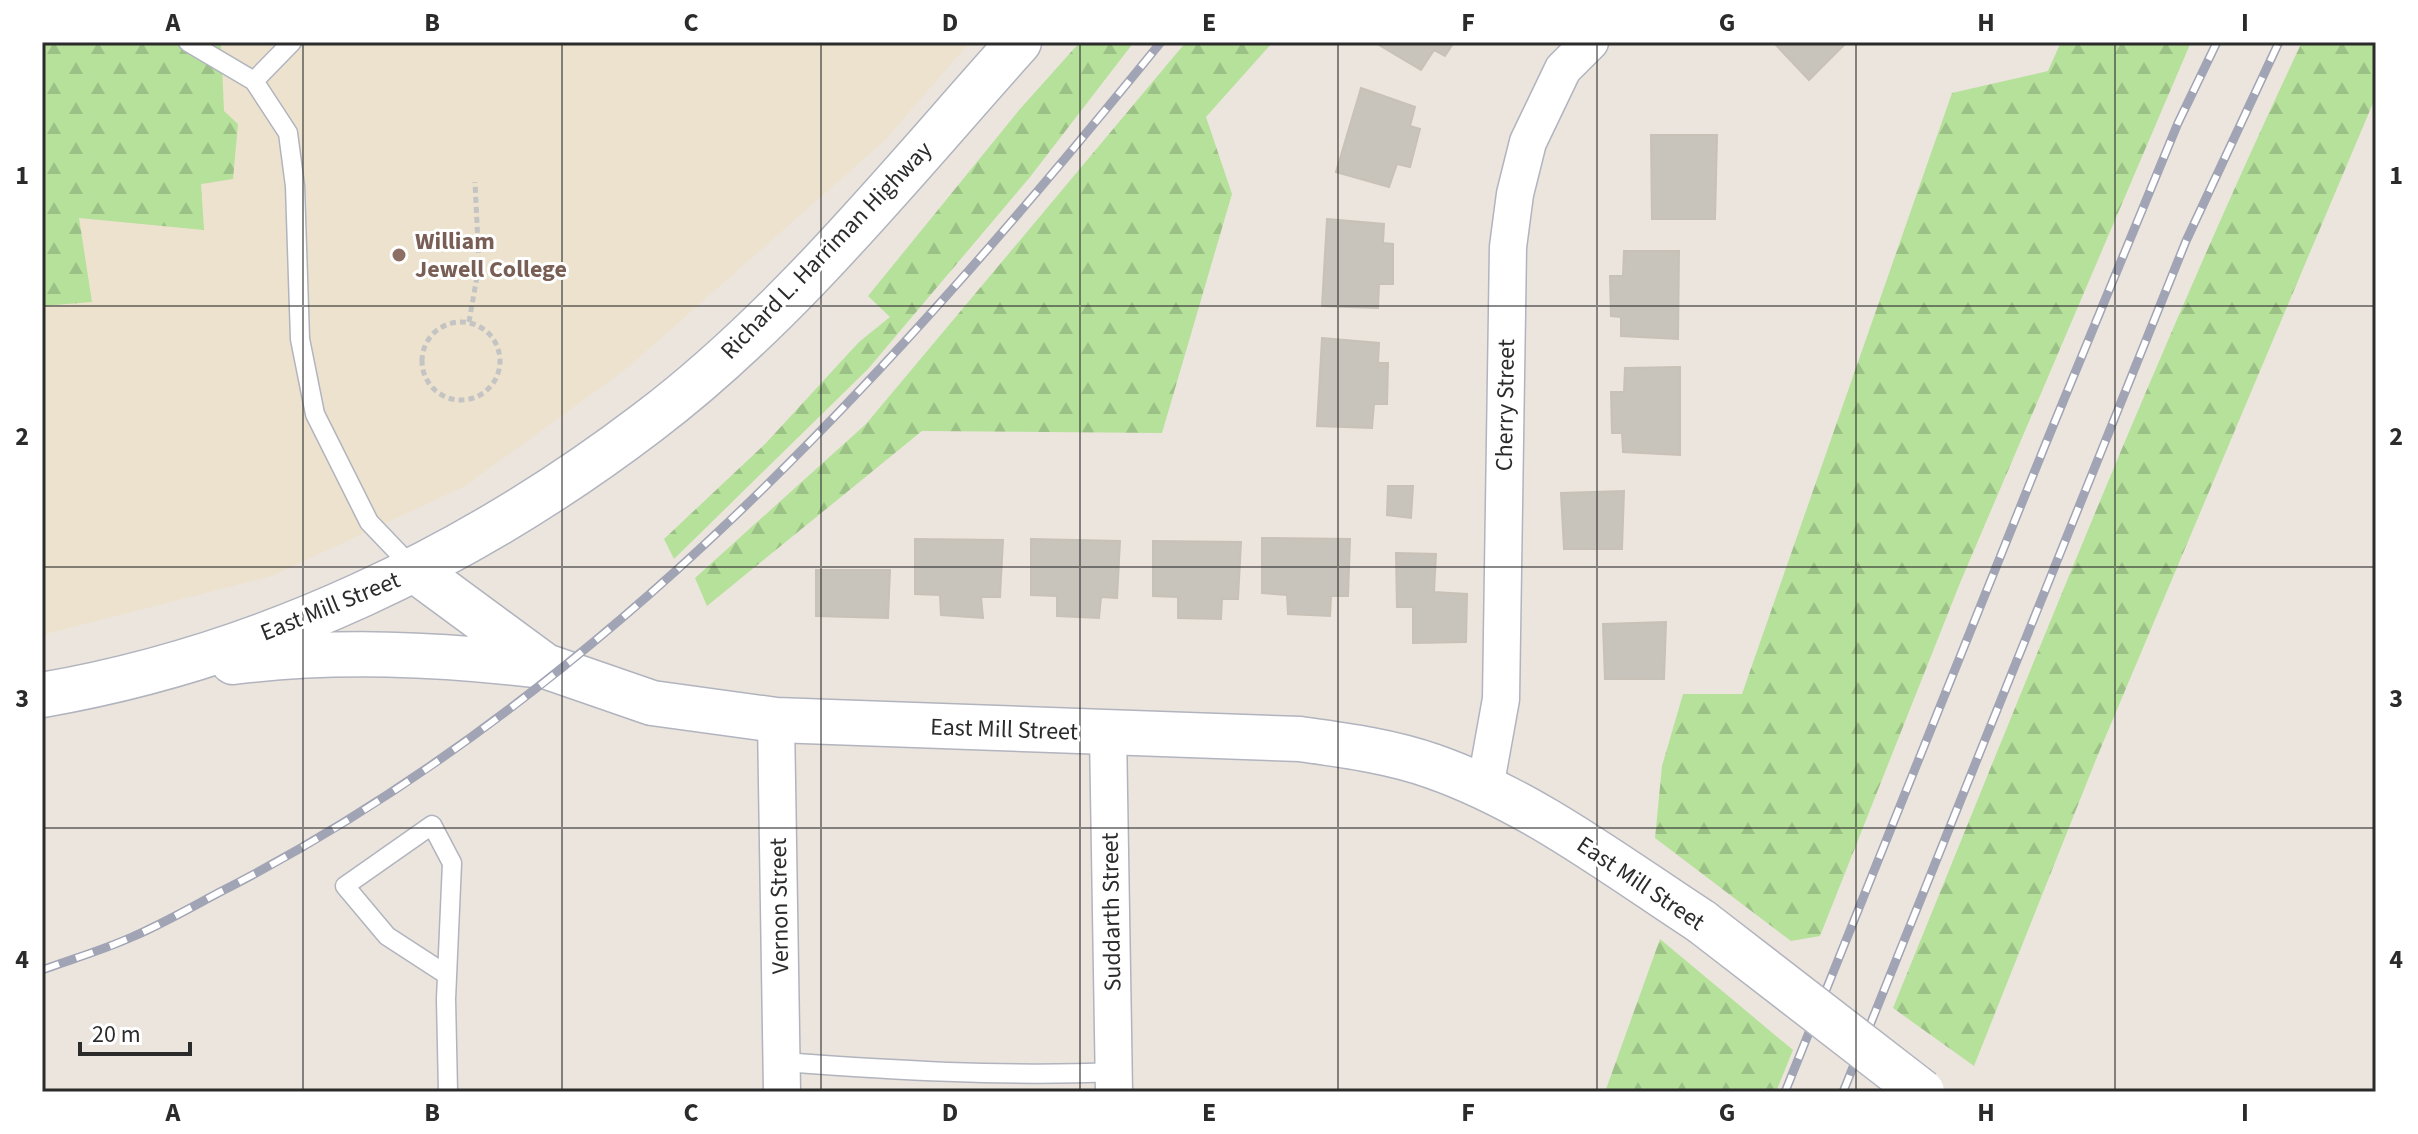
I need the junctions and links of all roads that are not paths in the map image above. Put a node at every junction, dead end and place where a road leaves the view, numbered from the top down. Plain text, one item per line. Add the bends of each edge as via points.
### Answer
1 (188, 42) edge
2 (292, 42) edge
3 (1019, 42) edge
4 (1590, 42) edge
5 (254, 81) junction
6 (416, 571) junction
7 (545, 666) junction
8 (137, 674) junction
9 (42, 695) edge
10 (776, 720) junction
11 (1108, 732) junction
12 (1485, 788) junction
13 (447, 975) junction
14 (782, 1077) edge
15 (1114, 1082) edge
16 (448, 1092) edge
17 (1922, 1092) edge

1 - 5 lane
2 - 5 lane
3 - 6 street, Richard L. Harriman Highway via 809,274 727,354 648,422
4 - 12 street, Cherry Street via 1563,69 1528,142 1515,194 1508,247 1501,699
5 - 6 lane via 288,133 300,339 315,414 369,522
6 - 7 street, East Mill Street
6 - 8 street, East Mill Street via 261,636
7 - 8 street via 402,653 336,654
7 - 10 street, East Mill Street via 652,703
8 - 9 street, East Mill Street
10 - 11 street, East Mill Street
10 - 14 street, Vernon Street
11 - 12 street, East Mill Street via 1314,741 1430,765
11 - 15 street, Suddarth Street
12 - 17 street, East Mill Street, bridge via 1549,822 1702,922
13 - 13 lane via 452,863 432,825 345,886 387,936
13 - 16 lane
14 - 15 lane via 929,1073

